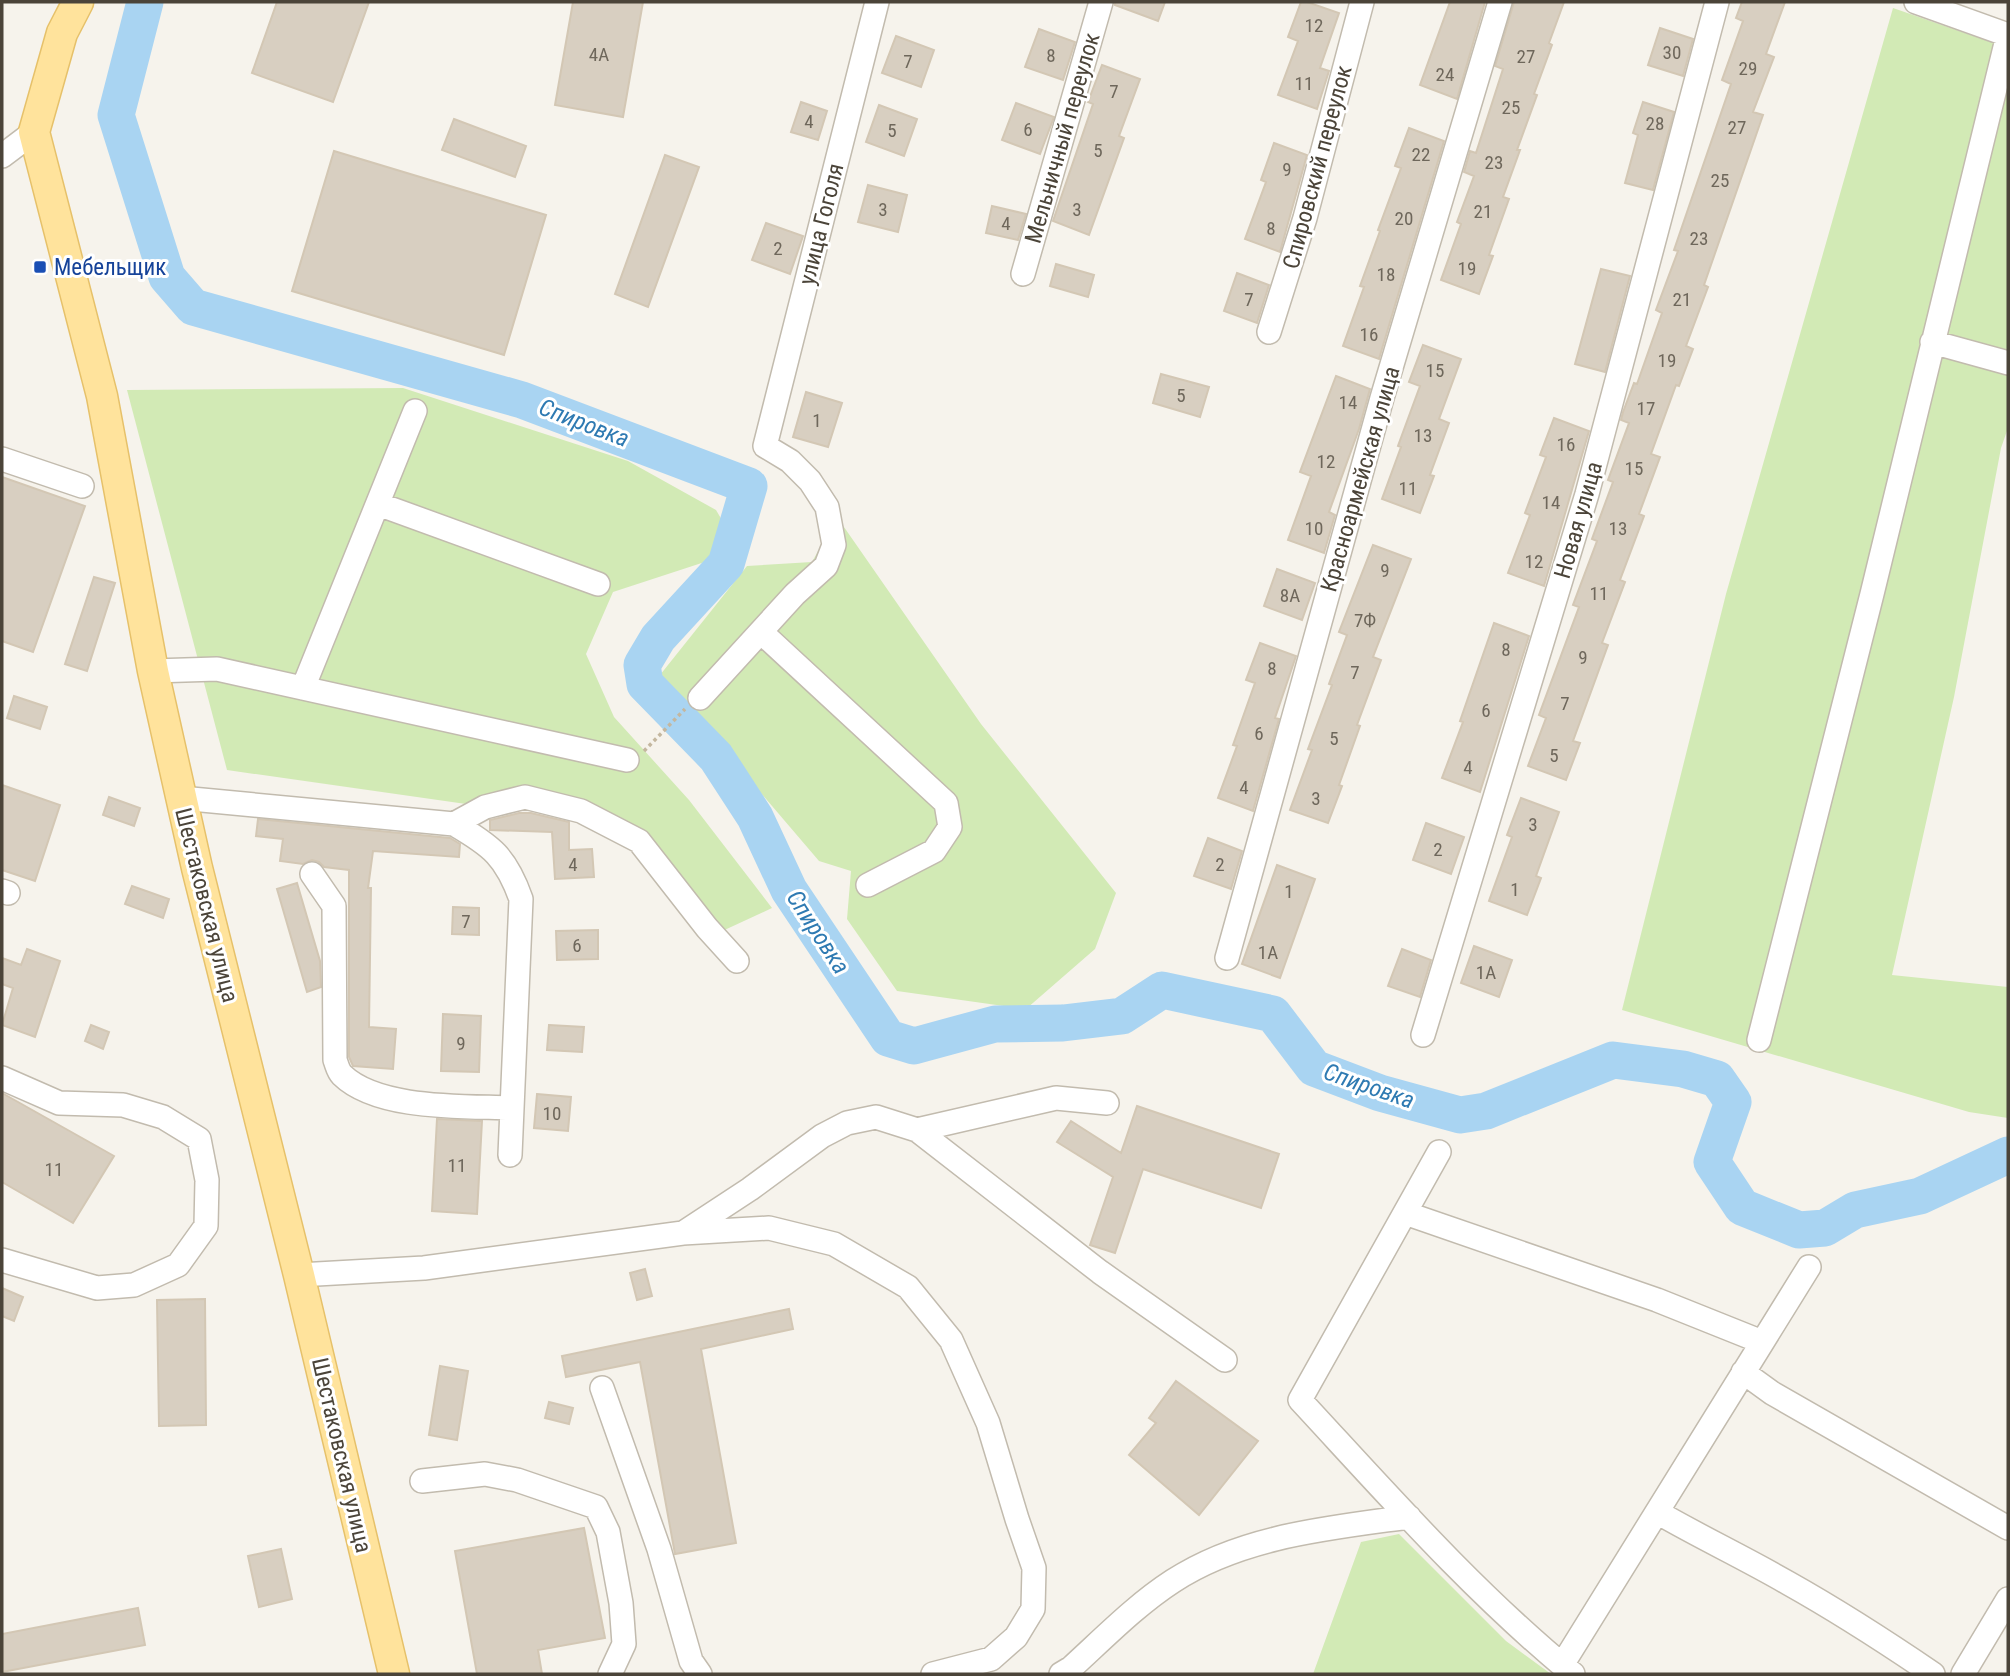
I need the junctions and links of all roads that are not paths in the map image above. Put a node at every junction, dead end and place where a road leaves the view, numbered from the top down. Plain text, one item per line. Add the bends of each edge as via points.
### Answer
1 (78, 2) edge
2 (877, 2) edge
3 (1101, 2) edge
4 (1362, 2) edge
5 (1500, 2) edge
6 (1717, 2) edge
7 (1916, 2) edge
8 (2008, 35) edge
9 (34, 132) junction
10 (2, 156) edge
11 (1023, 274) dead end
12 (1269, 332) dead end
13 (1932, 342) junction
14 (2008, 363) edge
15 (415, 411) dead end
16 (2, 459) edge
17 (82, 486) dead end
18 (378, 504) junction
19 (597, 584) dead end
20 (761, 632) junction
21 (153, 671) junction
22 (303, 688) junction
23 (692, 704) road end
24 (627, 760) road end
25 (181, 798) junction
26 (454, 824) junction
27 (312, 874) dead end
28 (869, 885) dead end
29 (1227, 958) dead end
30 (737, 961) dead end
31 (1423, 1035) dead end
32 (1759, 1040) dead end
33 (2, 1078) edge
34 (1107, 1103) dead end
35 (512, 1108) junction
36 (917, 1130) junction
37 (1439, 1152) dead end
38 (510, 1155) dead end
39 (1405, 1213) junction
40 (683, 1233) junction
41 (2, 1260) edge
42 (1809, 1267) dead end
43 (299, 1275) junction
44 (1762, 1342) junction
45 (1225, 1360) dead end
46 (1743, 1372) junction
47 (602, 1388) dead end
48 (422, 1481) dead end
49 (1657, 1512) junction
50 (1409, 1517) junction
51 (2008, 1528) edge
52 (2008, 1599) edge
53 (1567, 1670) edge
54 (394, 1674) edge
55 (610, 1674) edge
56 (700, 1674) edge
57 (933, 1674) edge
58 (1061, 1674) edge
59 (1933, 1674) edge
60 (1963, 1674) edge

1 - 9 main road via 62,33
2 - 20 street, улица Гоголя via 765,446 790,461 810,481 827,507 834,545 826,566
3 - 11 street, Мельничный переулок
4 - 12 street, Спировский переулок via 1305,218
5 - 29 street, Красноармейская улица via 1382,398
6 - 31 street, Новая улица via 1587,494
7 - 8 street
8 - 13 street
9 - 10 street
9 - 21 main road, Шестаковская улица via 102,396
13 - 14 street
13 - 32 street
15 - 18 street
16 - 17 street
18 - 19 street
18 - 22 street
20 - 23 street
20 - 28 street via 946,803 950,827 934,850
21 - 22 street via 218,669
21 - 25 main road, Шестаковская улица
22 - 24 street
25 - 26 street
25 - 43 main road, Шестаковская улица
26 - 30 street via 485,807 525,797 581,810 639,841
26 - 35 street via 488,844 513,875 521,899
27 - 35 street via 334,906 335,1060 340,1074 384,1096 419,1104
33 - 41 street via 60,1103 123,1105 163,1117 199,1139 207,1180 206,1226 178,1265 134,1285 97,1288
34 - 36 street via 1056,1098
35 - 38 street
36 - 40 street via 876,1117 847,1123
36 - 45 street via 1100,1272
37 - 39 street
39 - 44 street via 1657,1300
39 - 50 street via 1300,1400
40 - 43 street via 424,1268
40 - 57 street via 769,1228 834,1244 908,1287 951,1340 988,1423 1034,1568 1033,1609 1016,1637 991,1659
42 - 44 street
43 - 54 main road, Шестаковская улица
44 - 46 street
46 - 49 street
46 - 51 street
47 - 56 street via 659,1549 691,1661
48 - 55 street via 485,1474 596,1507 608,1532 622,1617 624,1644
49 - 53 street
49 - 59 street via 1786,1581
50 - 53 street via 1519,1630
50 - 58 street via 1287,1536 1228,1553 1174,1580
52 - 60 street

